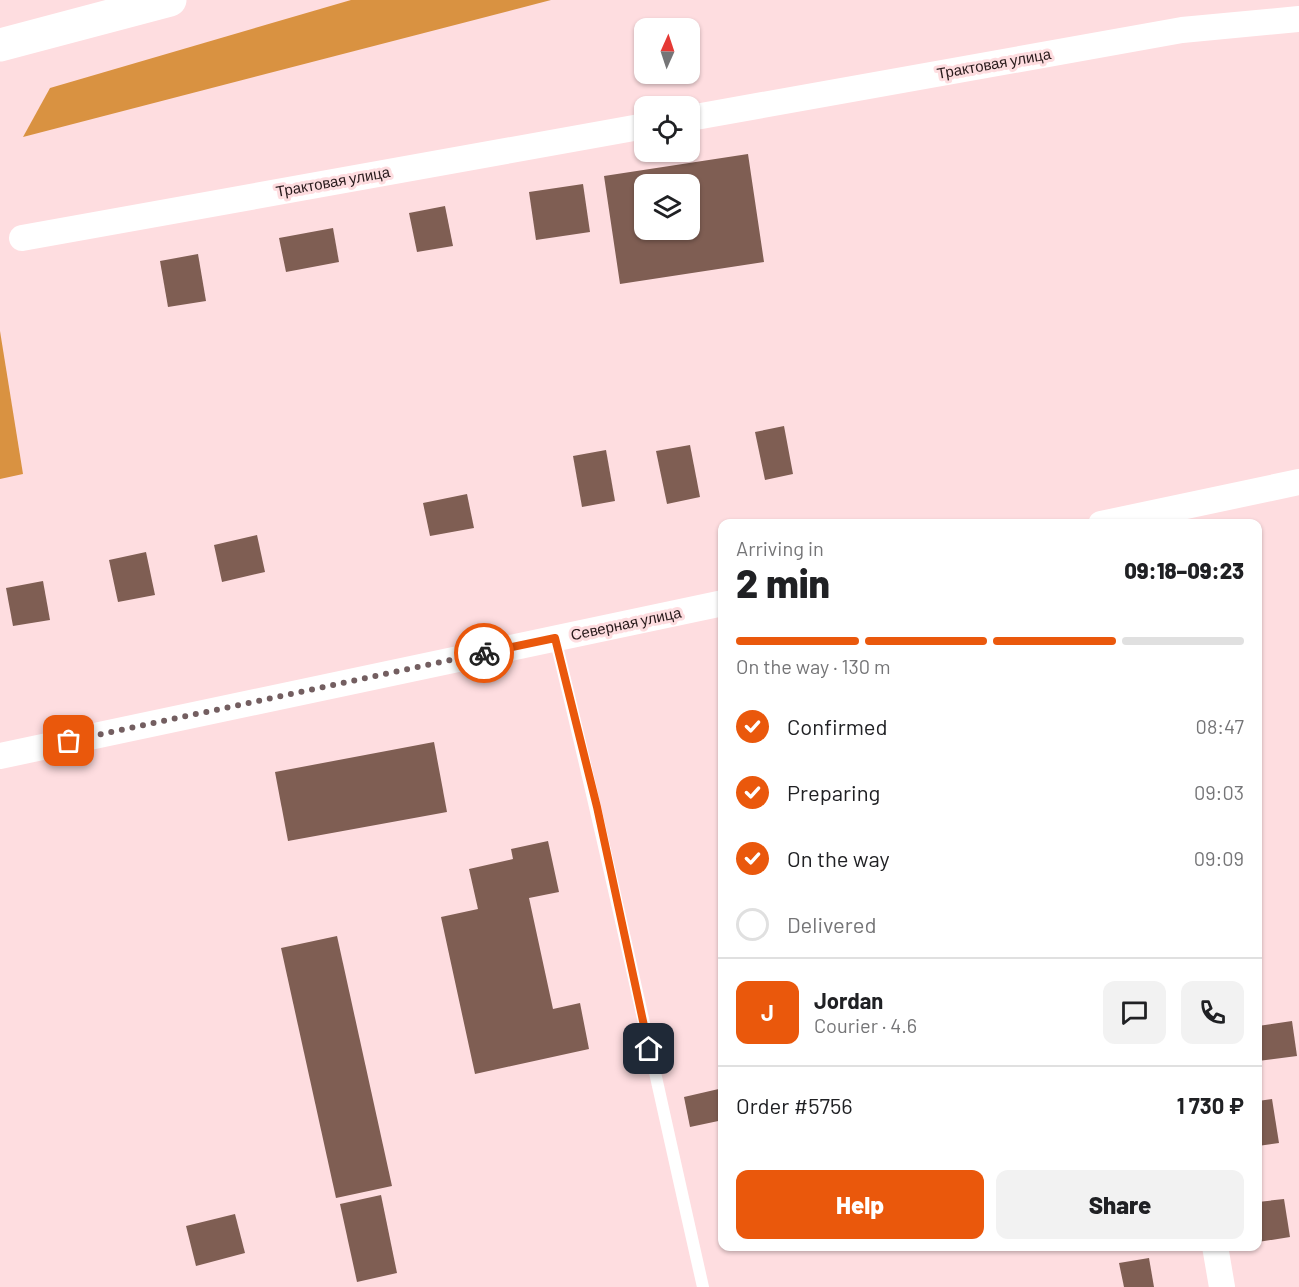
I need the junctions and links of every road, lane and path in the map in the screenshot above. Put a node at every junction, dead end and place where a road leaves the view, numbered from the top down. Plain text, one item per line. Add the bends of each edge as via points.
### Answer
1 (170, 0) edge
2 (1299, 19) edge
3 (0, 45) edge
4 (700, 116) edge
5 (634, 128) edge
6 (22, 238) dead end
7 (1299, 482) edge
8 (1130, 519) edge
9 (718, 604) edge
10 (555, 638) junction
11 (0, 756) edge
12 (1216, 1251) edge
13 (703, 1287) edge
14 (1222, 1287) edge

1 - 3 highway
2 - 4 street, Трактовая улица via 1182,30
5 - 6 street, Трактовая улица
7 - 8 street
9 - 10 street, Северная улица
10 - 11 street, Северная улица
10 - 13 lane via 597,807 634,990
12 - 14 street

